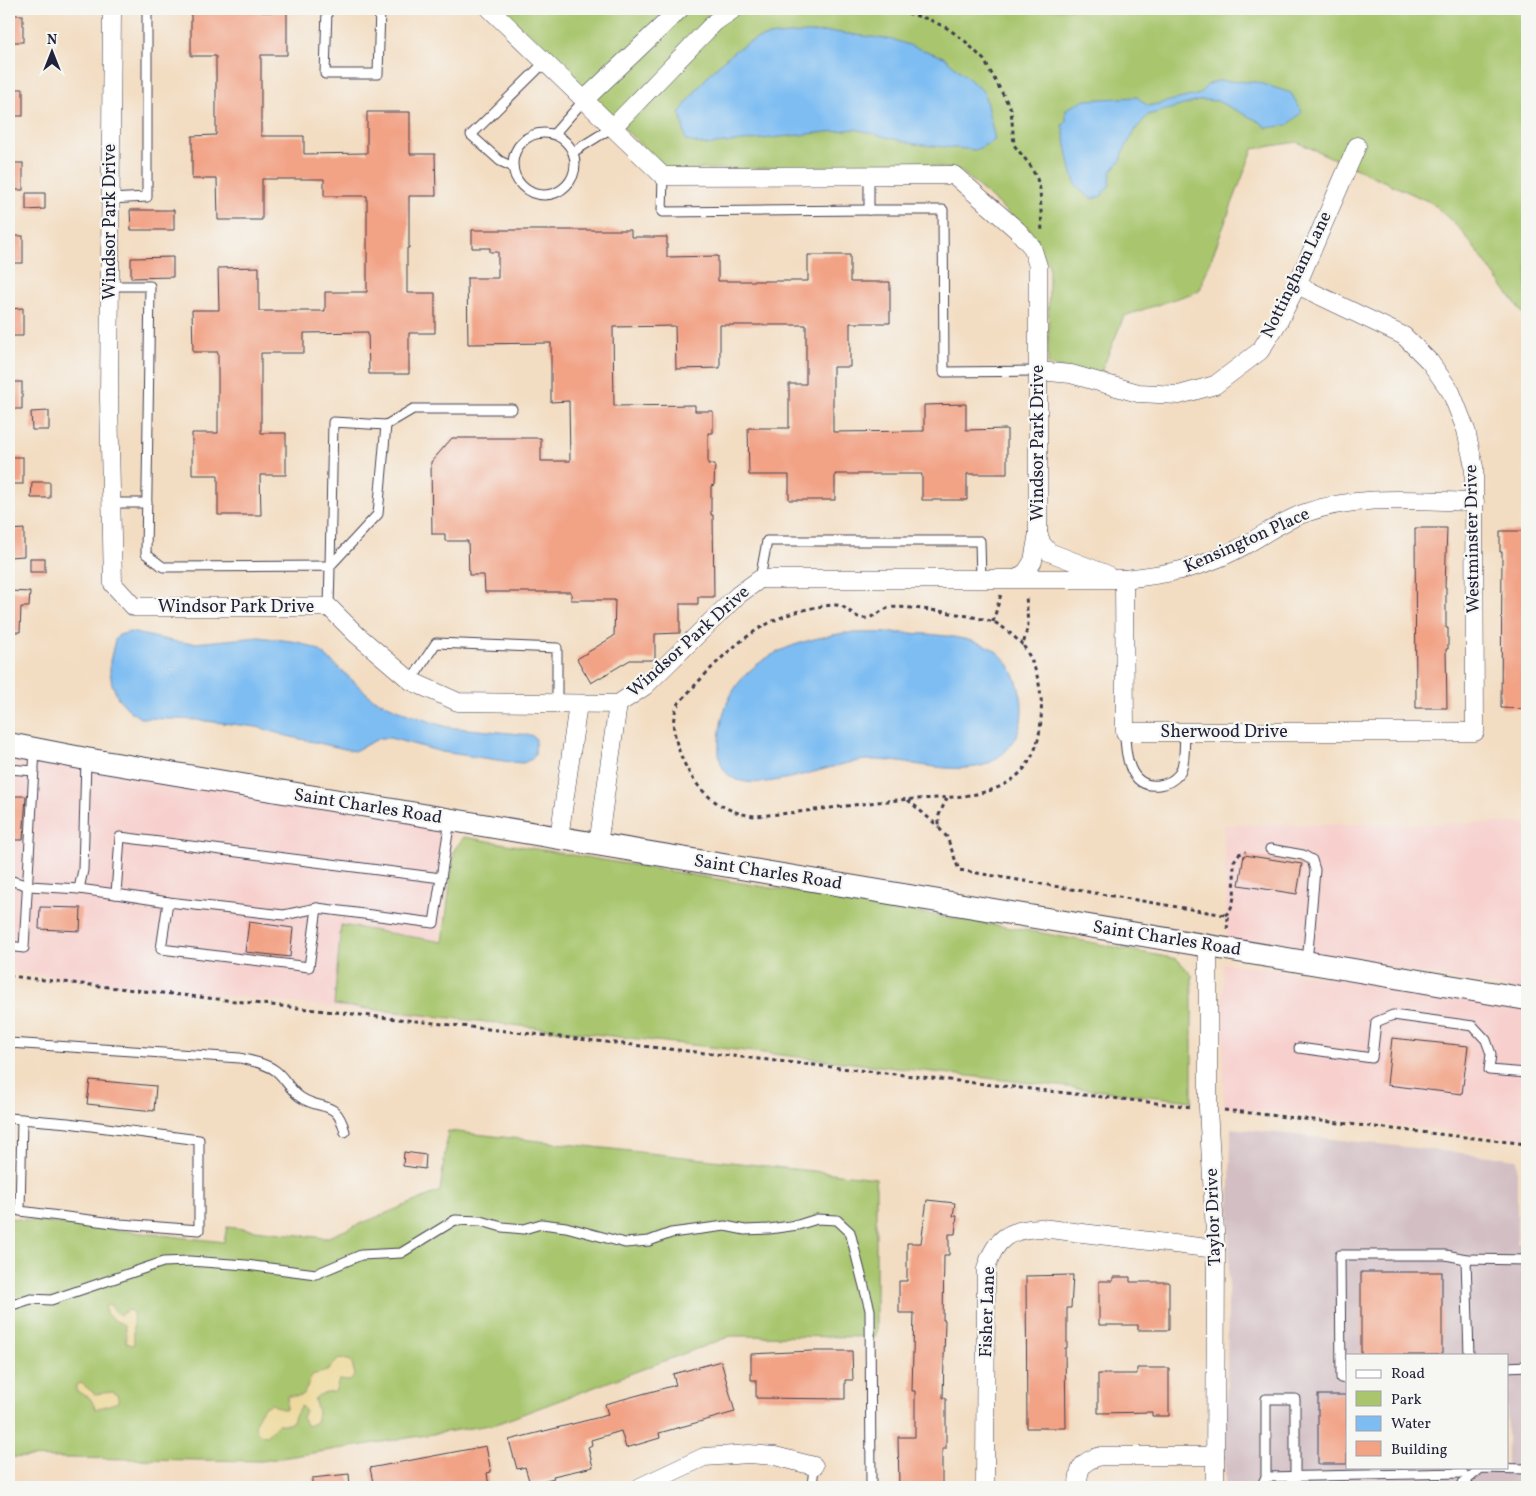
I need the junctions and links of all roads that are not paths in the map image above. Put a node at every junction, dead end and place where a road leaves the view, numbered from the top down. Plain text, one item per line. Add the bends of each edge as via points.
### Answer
1 (112, 9) edge
2 (147, 9) edge
3 (327, 9) edge
4 (380, 9) edge
5 (490, 9) edge
6 (680, 9) edge
7 (734, 9) edge
8 (545, 62) junction
9 (584, 100) junction
10 (612, 128) junction
11 (554, 134) junction
12 (1357, 146) dead end
13 (573, 152) junction
14 (513, 167) junction
15 (663, 176) junction
16 (869, 177) junction
17 (110, 198) junction
18 (869, 210) junction
19 (1297, 285) junction
20 (110, 286) junction
21 (1038, 372) junction
22 (512, 409) dead end
23 (386, 425) junction
24 (1475, 502) junction
25 (111, 503) junction
26 (147, 503) junction
27 (1038, 533) junction
28 (330, 566) junction
29 (981, 579) junction
30 (1124, 579) junction
31 (760, 580) junction
32 (1022, 585) junction
33 (329, 607) junction
34 (411, 681) junction
35 (557, 704) junction
36 (578, 704) junction
37 (618, 704) junction
38 (1125, 732) junction
39 (1185, 732) junction
40 (1475, 732) joint
41 (9, 744) edge
42 (86, 759) junction
43 (35, 760) junction
44 (9, 770) edge
45 (450, 820) junction
46 (559, 838) junction
47 (598, 845) junction
48 (1270, 849) dead end
49 (441, 878) junction
50 (9, 880) edge
51 (29, 886) junction
52 (79, 889) junction
53 (116, 894) junction
54 (168, 902) junction
55 (317, 908) junction
56 (9, 946) edge
57 (1217, 948) junction
58 (1307, 963) junction
59 (1527, 999) edge
60 (9, 1043) edge
61 (1299, 1048) dead end
62 (1527, 1073) edge
63 (9, 1118) edge
64 (22, 1120) junction
65 (344, 1132) dead end
66 (1216, 1249) junction
67 (1466, 1259) junction
68 (1527, 1260) edge
69 (9, 1306) edge
70 (1468, 1354) edge
71 (1527, 1366) edge
72 (1508, 1367) edge
73 (1346, 1378) edge
74 (1215, 1456) junction
75 (814, 1466) joint
76 (1527, 1468) edge
77 (1463, 1470) edge
78 (1295, 1476) junction
79 (1266, 1477) junction
80 (1465, 1486) edge
81 (640, 1487) edge
82 (812, 1487) edge
83 (871, 1487) edge
84 (985, 1487) edge
85 (1078, 1487) edge
86 (1215, 1487) edge
87 (1261, 1487) edge

1 - 17 street, Windsor Park Drive
2 - 17 lane via 147,197
3 - 4 lane via 325,74 378,74
5 - 8 street
6 - 9 street
7 - 10 street via 715,22
8 - 9 street
8 - 14 lane via 471,135 500,161
9 - 10 street
9 - 11 lane
10 - 13 lane
10 - 15 street
11 - 13 lane via 562,138
11 - 14 lane via 537,133 522,142
12 - 19 street, Nottingham Lane
13 - 14 lane via 575,170 572,178 552,194 526,189
15 - 16 street, Windsor Park Drive
15 - 18 lane via 662,212
16 - 18 lane
16 - 21 street, Windsor Park Drive via 954,175 1032,247 1038,266
17 - 20 street, Windsor Park Drive
18 - 21 lane via 943,210 944,372
19 - 21 street, Nottingham Lane via 1260,350 1215,385 1179,394 1138,393 1071,374
19 - 24 street, Westminster Drive via 1404,336 1430,362 1451,392 1466,430 1474,467
20 - 25 street, Windsor Park Drive
20 - 26 lane via 150,286
21 - 27 street, Windsor Park Drive
22 - 23 lane via 413,409
23 - 28 lane via 378,514
23 - 28 lane via 333,422
24 - 30 street, Kensington Place via 1339,503 1277,525 1211,561 1178,572
24 - 40 street, Westminster Drive
25 - 26 lane
25 - 33 street, Windsor Park Drive via 113,584 134,607
26 - 28 lane via 146,554 163,567
27 - 30 street via 1049,552 1096,572
27 - 32 street, Windsor Park Drive via 1033,561
28 - 33 lane
29 - 31 street, Windsor Park Drive
29 - 31 lane via 980,541 767,541
29 - 32 street, Windsor Park Drive
30 - 32 street, Kensington Place
30 - 38 street
31 - 37 street, Windsor Park Drive via 738,594 645,686
33 - 34 street, Windsor Park Drive
34 - 35 street, Windsor Park Drive via 458,702
34 - 35 lane via 436,643 557,648
35 - 36 street, Windsor Park Drive
36 - 37 street, Windsor Park Drive
36 - 46 street
37 - 47 street
38 - 39 street, Sherwood Drive
38 - 39 lane via 1127,756 1134,776 1152,786 1170,782 1178,775 1182,767
39 - 40 street, Sherwood Drive
41 - 43 street, Saint Charles Road
42 - 43 street, Saint Charles Road
42 - 45 street, Saint Charles Road
42 - 52 lane via 83,870
43 - 44 lane
43 - 51 lane
45 - 46 street, Saint Charles Road
45 - 49 lane
46 - 47 street, Saint Charles Road
47 - 57 street, Saint Charles Road
48 - 58 lane via 1303,855 1312,860 1315,870
49 - 53 lane via 120,837
49 - 55 lane via 434,924
50 - 51 lane
51 - 52 lane
51 - 56 lane via 24,948
52 - 53 lane
53 - 54 lane
54 - 55 lane via 284,915
54 - 55 lane via 161,949 310,967
57 - 58 street, Saint Charles Road
57 - 66 street, Taylor Drive via 1208,1108
58 - 59 street, Saint Charles Road
60 - 65 lane via 240,1058 276,1071 298,1096 311,1103 331,1107 342,1120
61 - 62 lane via 1372,1058 1376,1022 1393,1016 1473,1026 1486,1040 1491,1054 1489,1070
63 - 64 lane
64 - 64 lane via 199,1140 199,1230 20,1211
66 - 74 street, Taylor Drive
66 - 84 street, Fisher Lane via 1041,1228 1011,1232 1001,1241 992,1251 986,1269
67 - 68 lane
67 - 70 lane
67 - 73 lane via 1446,1255 1340,1255 1341,1378
69 - 83 lane via 31,1299 51,1300 163,1262 246,1265 316,1274 360,1255 401,1253 455,1220 524,1229 541,1224 566,1227 625,1243 725,1226 745,1230 769,1229 817,1219 837,1220 850,1232 870,1310
71 - 72 lane
74 - 85 street via 1101,1456 1081,1466
74 - 86 street, Taylor Drive
75 - 81 street via 766,1455 704,1457
75 - 82 lane
76 - 80 lane via 1481,1468
77 - 78 lane
77 - 80 lane
78 - 79 lane
78 - 79 lane via 1295,1399 1266,1399
79 - 87 lane

